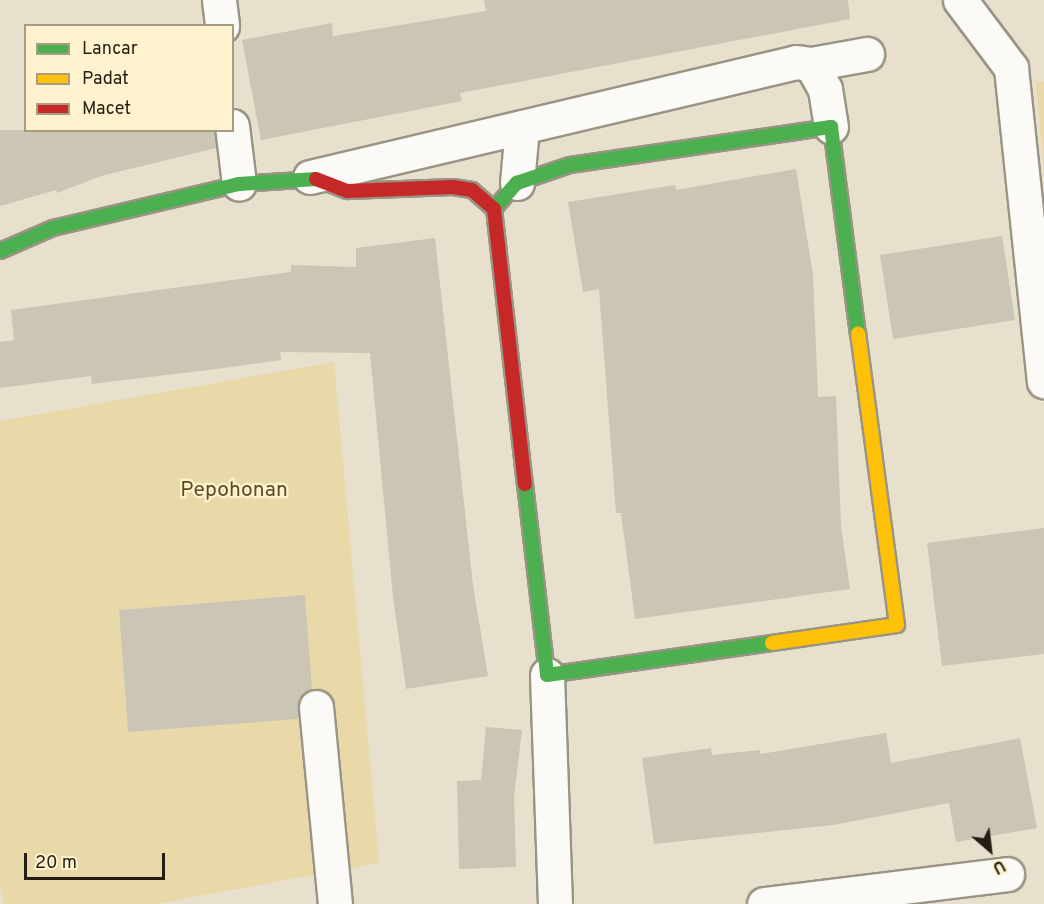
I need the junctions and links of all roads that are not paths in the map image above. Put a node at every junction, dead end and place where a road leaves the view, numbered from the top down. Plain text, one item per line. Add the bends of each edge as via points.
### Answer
1 (219, 0) edge
2 (960, 0) edge
3 (222, 24) edge
4 (867, 54) dead end
5 (811, 64) junction
6 (522, 127) junction
7 (831, 127) junction
8 (233, 132) edge
9 (310, 177) junction
10 (517, 183) junction
11 (238, 184) junction
12 (494, 209) junction
13 (0, 251) edge
14 (1044, 381) edge
15 (547, 675) junction
16 (316, 707) dead end
17 (1007, 874) dead end
18 (335, 904) edge
19 (555, 904) edge
20 (764, 904) edge

1 - 3 street
2 - 14 street via 1011,68
4 - 5 street
5 - 6 street via 796,62
5 - 7 street via 825,89
6 - 9 street
6 - 10 street
7 - 10 street via 570,165
7 - 15 street via 897,625
8 - 11 street
9 - 11 street
9 - 12 street via 348,191 453,187 472,190
10 - 12 street
11 - 13 street via 53,228
12 - 15 street
15 - 19 street
16 - 18 street
17 - 20 street

